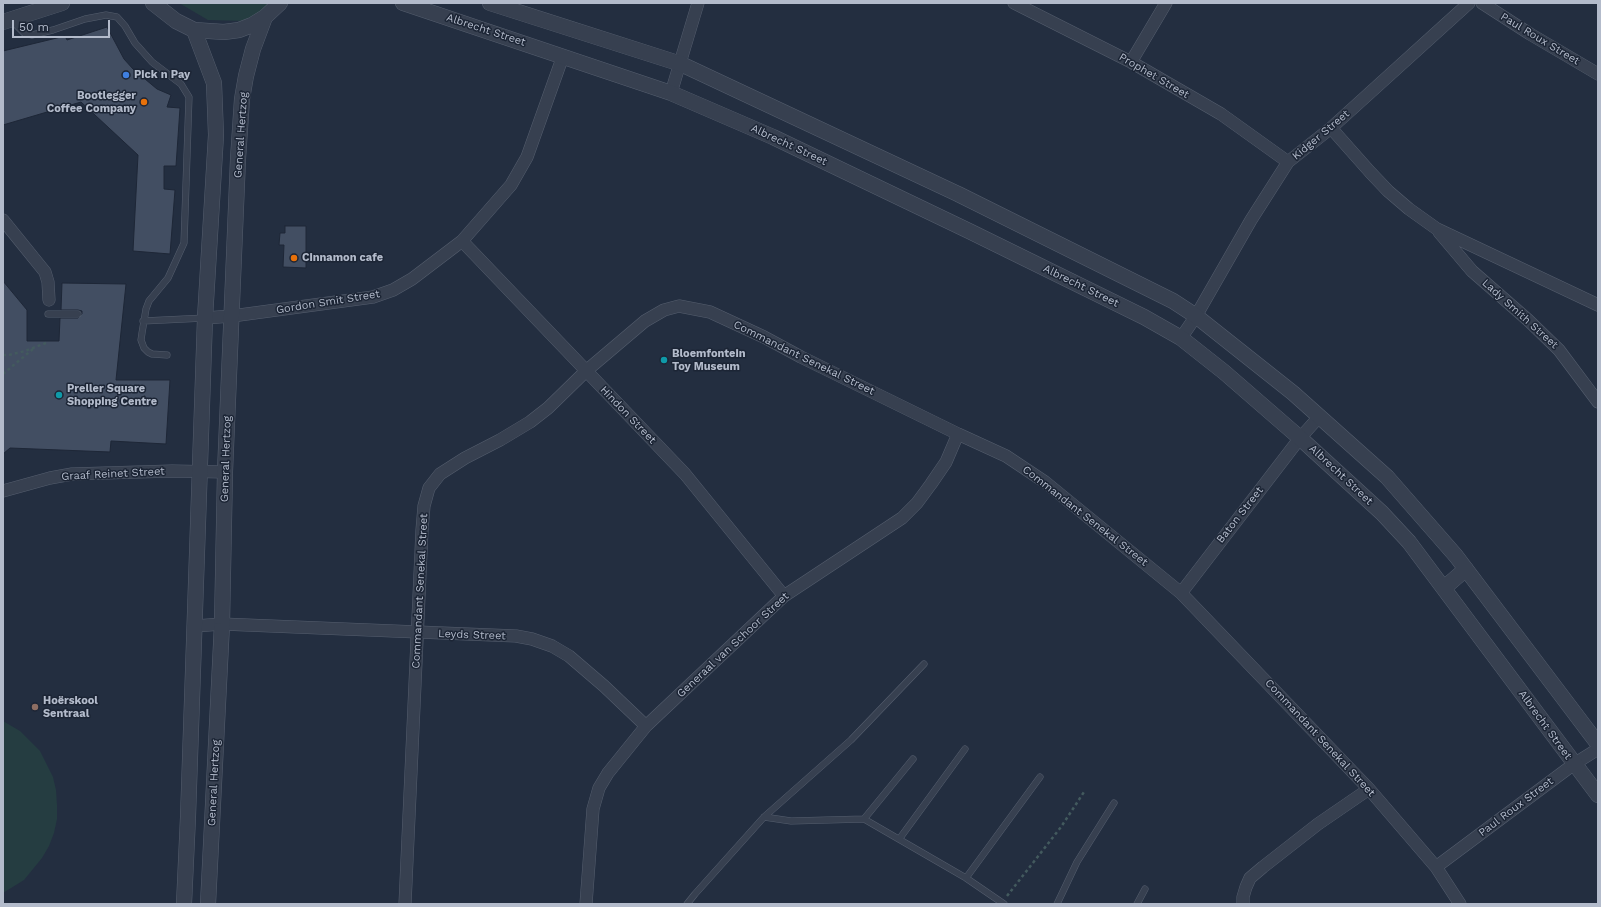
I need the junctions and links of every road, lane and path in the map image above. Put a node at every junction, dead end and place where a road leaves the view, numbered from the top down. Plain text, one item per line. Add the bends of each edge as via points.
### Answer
1 (62, 3) edge
2 (153, 3) edge
3 (280, 3) edge
4 (403, 3) edge
5 (490, 3) edge
6 (698, 3) edge
7 (1014, 3) edge
8 (1166, 3) edge
9 (1469, 3) edge
10 (1482, 3) edge
11 (265, 17) junction
12 (6, 21) edge
13 (194, 30) junction
14 (563, 56) junction
15 (1131, 62) junction
16 (681, 64) junction
17 (1598, 74) edge
18 (671, 93) junction
19 (1331, 128) junction
20 (1288, 162) junction
21 (3, 220) edge
22 (1437, 229) junction
23 (462, 242) junction
24 (49, 300) dead end
25 (1598, 305) edge
26 (48, 314) dead end
27 (78, 314) dead end
28 (232, 316) junction
29 (1196, 316) junction
30 (205, 318) junction
31 (143, 321) junction
32 (1181, 338) junction
33 (46, 343) dead end
34 (36, 347) junction
35 (167, 354) dead end
36 (3, 355) edge
37 (586, 371) junction
38 (3, 374) edge
39 (1598, 402) edge
40 (1319, 417) junction
41 (958, 434) junction
42 (1300, 438) junction
43 (200, 471) junction
44 (225, 472) junction
45 (3, 491) edge
46 (1466, 569) junction
47 (1444, 588) junction
48 (1181, 593) junction
49 (784, 596) junction
50 (222, 624) junction
51 (195, 626) junction
52 (418, 633) junction
53 (924, 664) dead end
54 (646, 726) junction
55 (1598, 744) edge
56 (965, 749) dead end
57 (1598, 749) edge
58 (913, 759) dead end
59 (1574, 764) junction
60 (1040, 777) dead end
61 (1369, 789) junction
62 (1084, 792) dead end
63 (1598, 795) edge
64 (1114, 803) dead end
65 (764, 817) junction
66 (864, 819) junction
67 (900, 838) junction
68 (1436, 867) junction
69 (966, 878) junction
70 (1145, 889) dead end
71 (184, 904) edge
72 (208, 904) edge
73 (405, 904) edge
74 (586, 904) edge
75 (687, 904) edge
76 (1002, 904) edge
77 (1057, 904) edge
78 (1137, 904) edge
79 (1243, 904) edge
80 (1460, 904) edge

1 - 12 street
2 - 13 street via 176,21
3 - 11 street
4 - 14 street, Albrecht Street
5 - 16 street
6 - 16 street
7 - 15 street, Prophet Street
8 - 15 street
9 - 19 street, Kidger Street
10 - 17 street, Paul Roux Street
11 - 13 street via 239,30
11 - 28 street, General Hertzog via 253,49 242,99
12 - 31 lane via 24,33 32,35 85,19 106,15 117,17 152,62 181,84 189,97 184,243 168,278 149,301
13 - 30 street via 214,83 216,103
14 - 18 street, Albrecht Street
14 - 23 street, Gordon Smit Street via 526,157 512,186
15 - 20 street, Prophet Street via 1221,114
16 - 18 street
16 - 29 street via 958,194 1173,301
18 - 32 street, Albrecht Street via 970,231
19 - 20 street, Kidger Street
19 - 22 street, Lady Smith Street via 1388,191
20 - 29 street, Kidger Street via 1251,220
21 - 24 street via 45,272
22 - 25 street, Lady Smith Street
22 - 39 street, Lady Smith Street via 1472,272 1559,350
23 - 28 street, Gordon Smit Street via 412,280 372,297
23 - 37 street, Hindon Street
26 - 27 lane
28 - 30 street, Gordon Smit Street
28 - 44 street, General Hertzog
29 - 32 street, Kidger Street
29 - 40 street via 1293,393
30 - 31 lane
30 - 43 street
31 - 35 lane via 141,340 144,348 152,354
32 - 42 street, Albrecht Street
33 - 34 path
34 - 36 path
34 - 38 path
37 - 41 street, Commandant Senekal Street via 645,321 664,310 680,306 693,308 710,312 764,337
37 - 49 street, Hindon Street via 685,474
37 - 52 street, Commandant Senekal Street via 530,422 440,474 429,488 422,530
40 - 42 street, Baton Street
40 - 46 street via 1387,477
41 - 48 street, Commandant Senekal Street via 1006,456 1045,482
41 - 49 street, Generaal van Schoor Street via 946,462 917,503 902,518
42 - 47 street, Albrecht Street via 1382,513 1409,542
42 - 48 street, Baton Street
43 - 44 street, Graaf Reinet Street
43 - 45 street, Graaf Reinet Street via 72,474
43 - 51 street
44 - 50 street, General Hertzog
46 - 47 street
46 - 55 street
47 - 59 street, Albrecht Street
48 - 61 street, Commandant Senekal Street
49 - 54 street, Generaal van Schoor Street
50 - 51 street, Leyds Street
50 - 52 street, Leyds Street
50 - 72 street, General Hertzog
51 - 71 street
52 - 54 street, Leyds Street via 516,636 552,646 569,656
52 - 73 street, Commandant Senekal Street
53 - 65 lane via 851,740
54 - 74 street, Generaal van Schoor Street via 599,788 593,809
56 - 67 lane
57 - 59 street, Paul Roux Street
58 - 66 lane
59 - 63 street, Albrecht Street
59 - 68 street, Paul Roux Street
60 - 69 lane
61 - 68 street, Commandant Senekal Street
61 - 79 street via 1318,824 1250,878
62 - 76 path via 1061,827
64 - 77 lane via 1077,862
65 - 66 lane via 791,821
65 - 75 lane
66 - 67 lane
67 - 69 lane
68 - 80 street, Commandant Senekal Street
69 - 76 lane
70 - 78 lane

